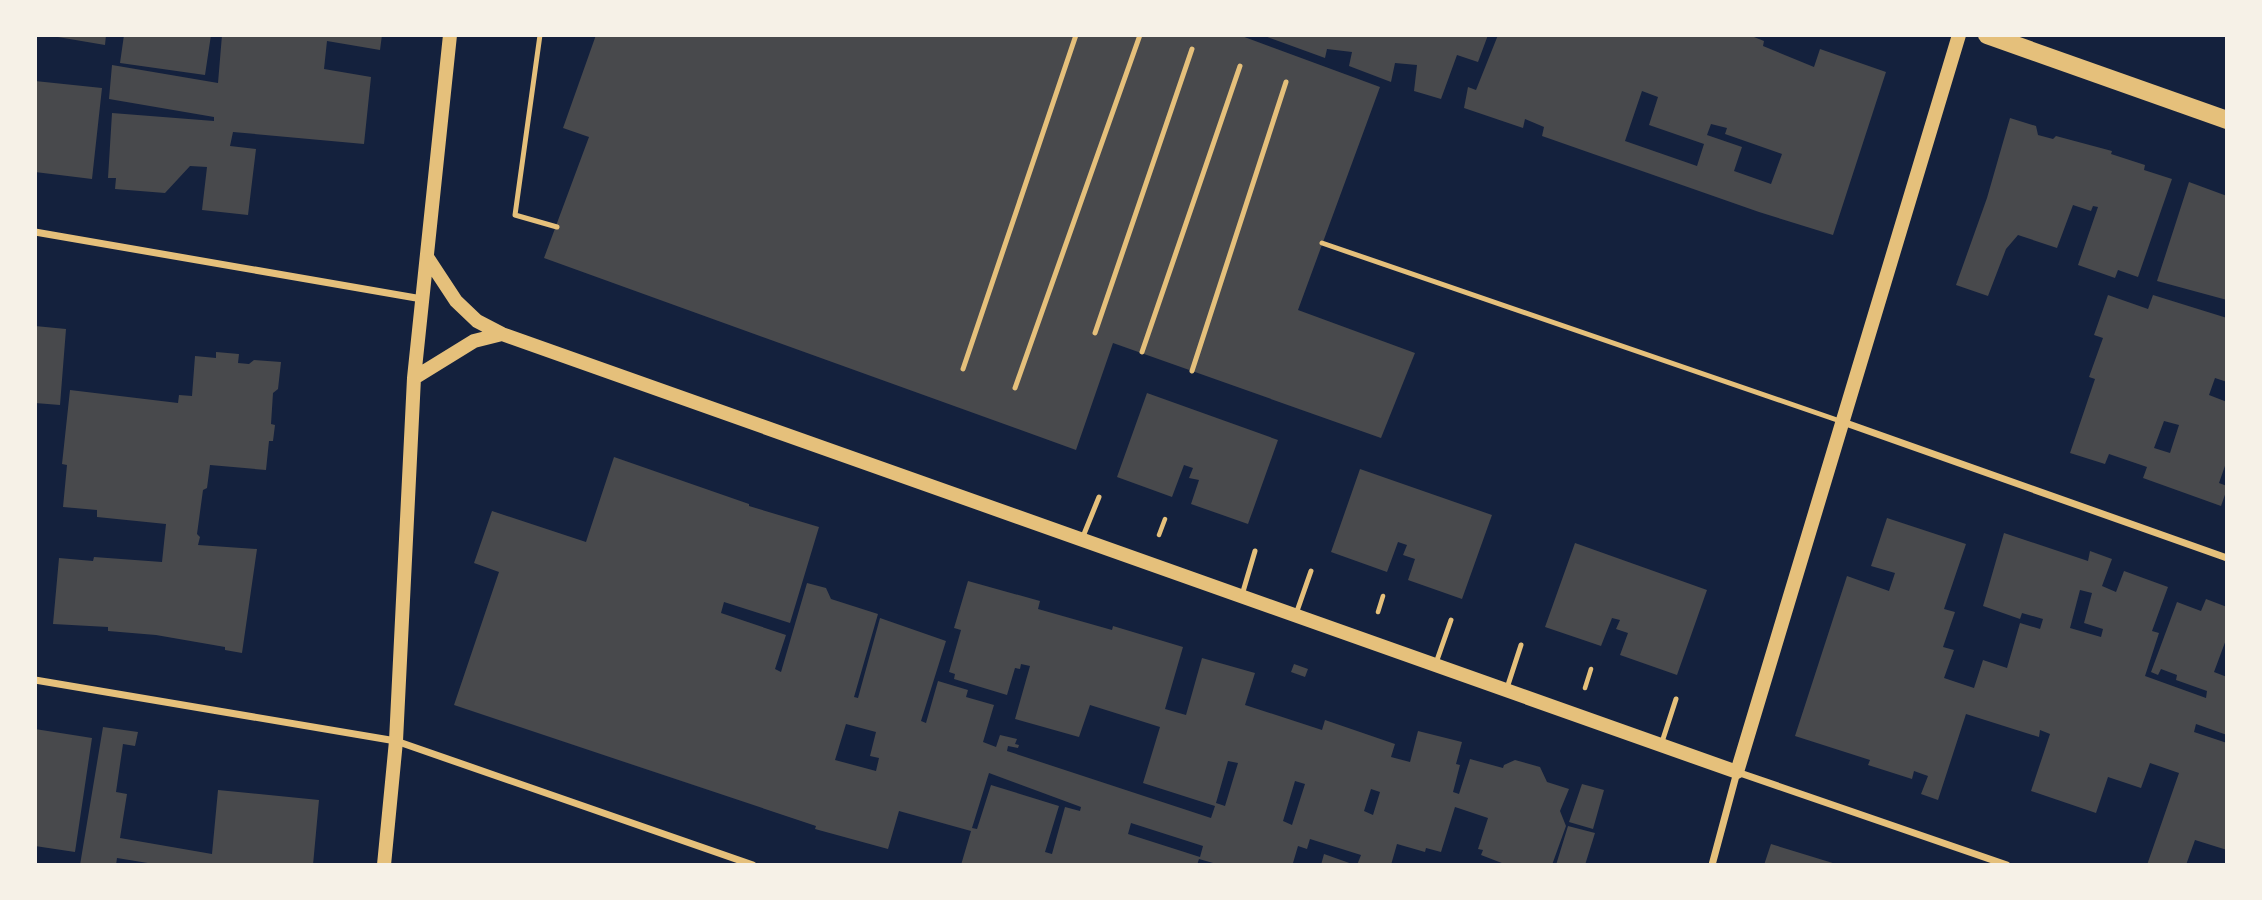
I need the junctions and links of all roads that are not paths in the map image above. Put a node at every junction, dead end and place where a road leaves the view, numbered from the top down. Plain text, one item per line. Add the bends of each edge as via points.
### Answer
1 (450, 35) edge
2 (540, 35) edge
3 (1076, 35) edge
4 (1140, 35) edge
5 (1959, 35) edge
6 (1987, 35) edge
7 (1192, 49) dead end
8 (1240, 66) dead end
9 (1286, 82) dead end
10 (2227, 120) edge
11 (557, 227) dead end
12 (35, 232) edge
13 (1322, 243) dead end
14 (427, 257) junction
15 (422, 299) junction
16 (1095, 333) dead end
17 (502, 334) junction
18 (1142, 352) dead end
19 (963, 369) dead end
20 (1192, 371) dead end
21 (414, 378) junction
22 (1015, 388) dead end
23 (1843, 422) junction
24 (1099, 497) dead end
25 (1082, 539) junction
26 (1255, 551) dead end
27 (2227, 558) edge
28 (1311, 571) dead end
29 (1241, 596) junction
30 (1296, 615) junction
31 (1451, 620) dead end
32 (1521, 645) dead end
33 (1435, 665) junction
34 (35, 680) edge
35 (1506, 690) junction
36 (1676, 698) dead end
37 (396, 741) junction
38 (1661, 745) junction
39 (1737, 772) junction
40 (384, 865) edge
41 (753, 865) edge
42 (1712, 865) edge
43 (2007, 865) edge

1 - 14 main road
2 - 11 lane via 515,215
3 - 19 lane
4 - 22 lane
5 - 23 main road
6 - 10 main road
7 - 16 lane
8 - 18 lane
9 - 20 lane
12 - 15 street
13 - 23 lane
14 - 15 main road
14 - 17 main road via 456,301 477,321
15 - 21 main road
17 - 21 main road via 474,341
17 - 25 main road
21 - 37 main road
23 - 27 street
23 - 39 main road
24 - 25 lane
25 - 29 main road
26 - 29 lane
28 - 30 lane
29 - 30 main road
30 - 33 main road
31 - 33 lane
32 - 35 lane
33 - 35 main road
34 - 37 street
35 - 38 main road
36 - 38 lane
37 - 40 main road
37 - 41 street
38 - 39 main road
39 - 42 street
39 - 43 street

